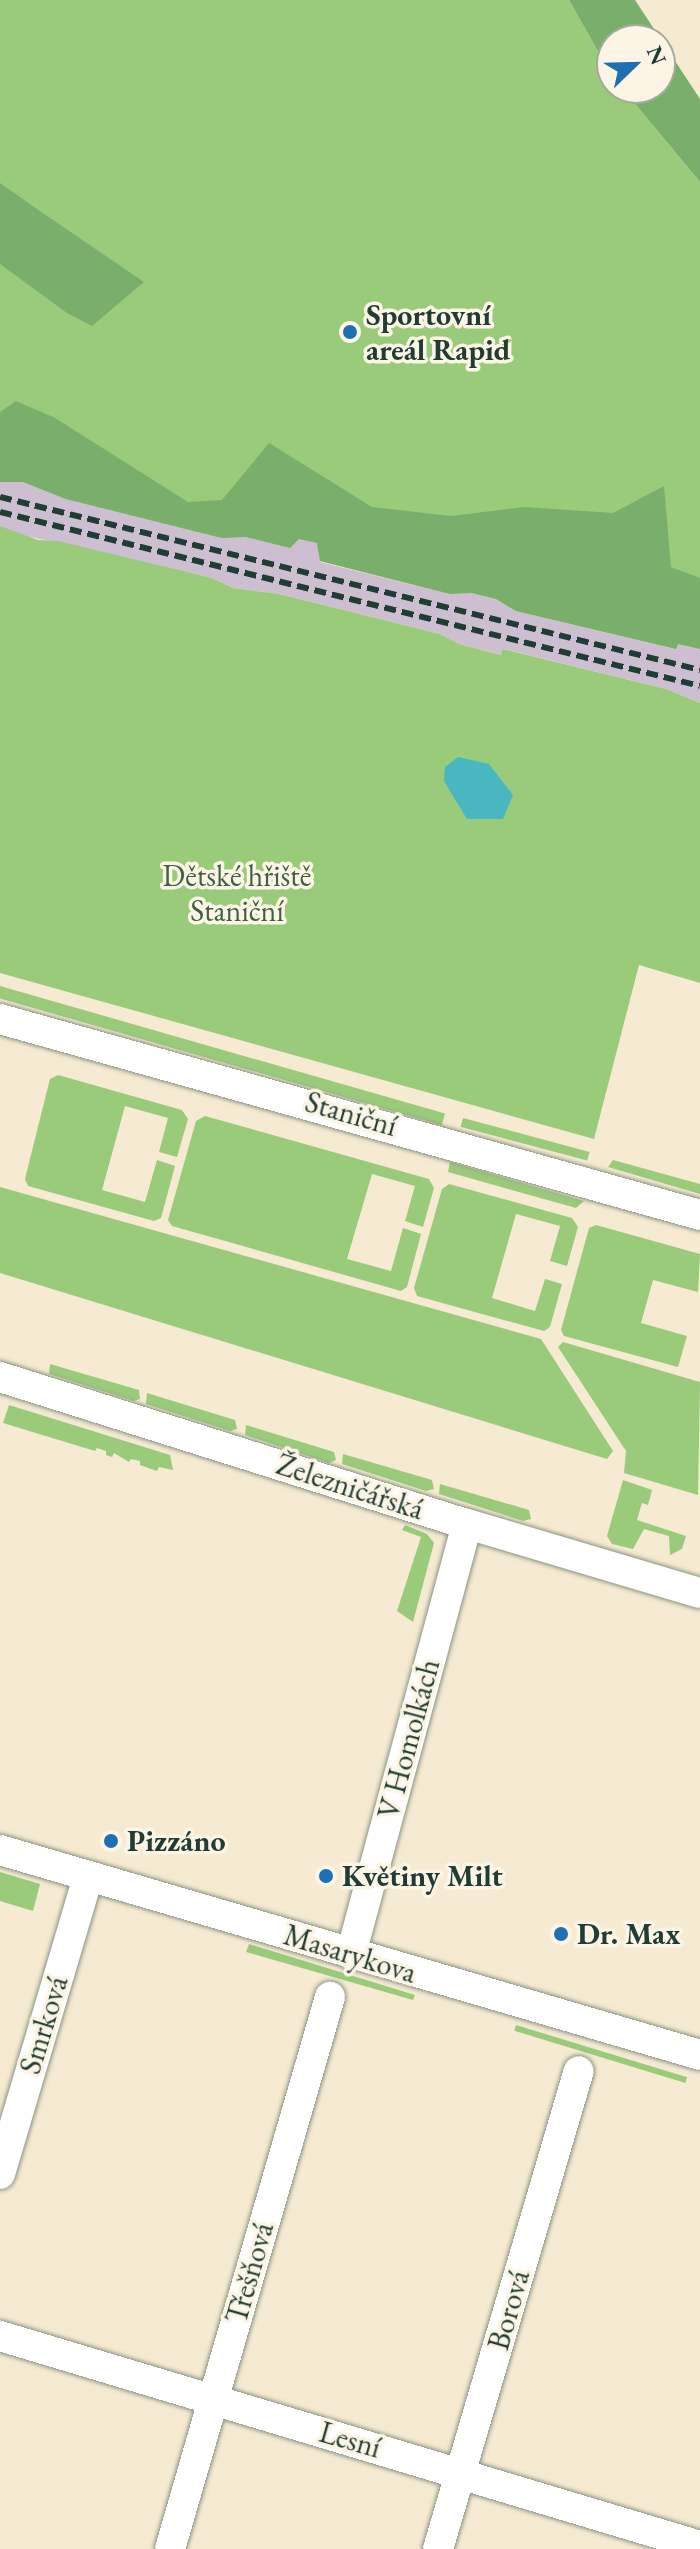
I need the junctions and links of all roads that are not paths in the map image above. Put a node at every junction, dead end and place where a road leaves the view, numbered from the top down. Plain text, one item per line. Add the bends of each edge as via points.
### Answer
1 (0, 1019) edge
2 (700, 1215) edge
3 (0, 1377) edge
4 (467, 1524) junction
5 (700, 1593) edge
6 (0, 1850) edge
7 (88, 1876) junction
8 (351, 1954) junction
9 (330, 1997) dead end
10 (700, 2055) edge
11 (579, 2071) dead end
12 (0, 2174) edge
13 (0, 2336) edge
14 (213, 2401) junction
15 (461, 2473) junction
16 (700, 2546) edge
17 (170, 2549) edge
18 (438, 2549) edge

1 - 2 street, Staniční
3 - 4 street, Železničářská
4 - 5 street, Železničářská
4 - 8 street, V Homolkách
6 - 7 street, Masarykova
7 - 8 street, Masarykova
7 - 12 street, Smrková
8 - 10 street, Masarykova
9 - 14 street, Třešňová
11 - 15 street, Borová
13 - 14 street, Lesní
14 - 15 street, Lesní
14 - 17 street, Třešňová
15 - 16 street, Lesní
15 - 18 street, Borová

